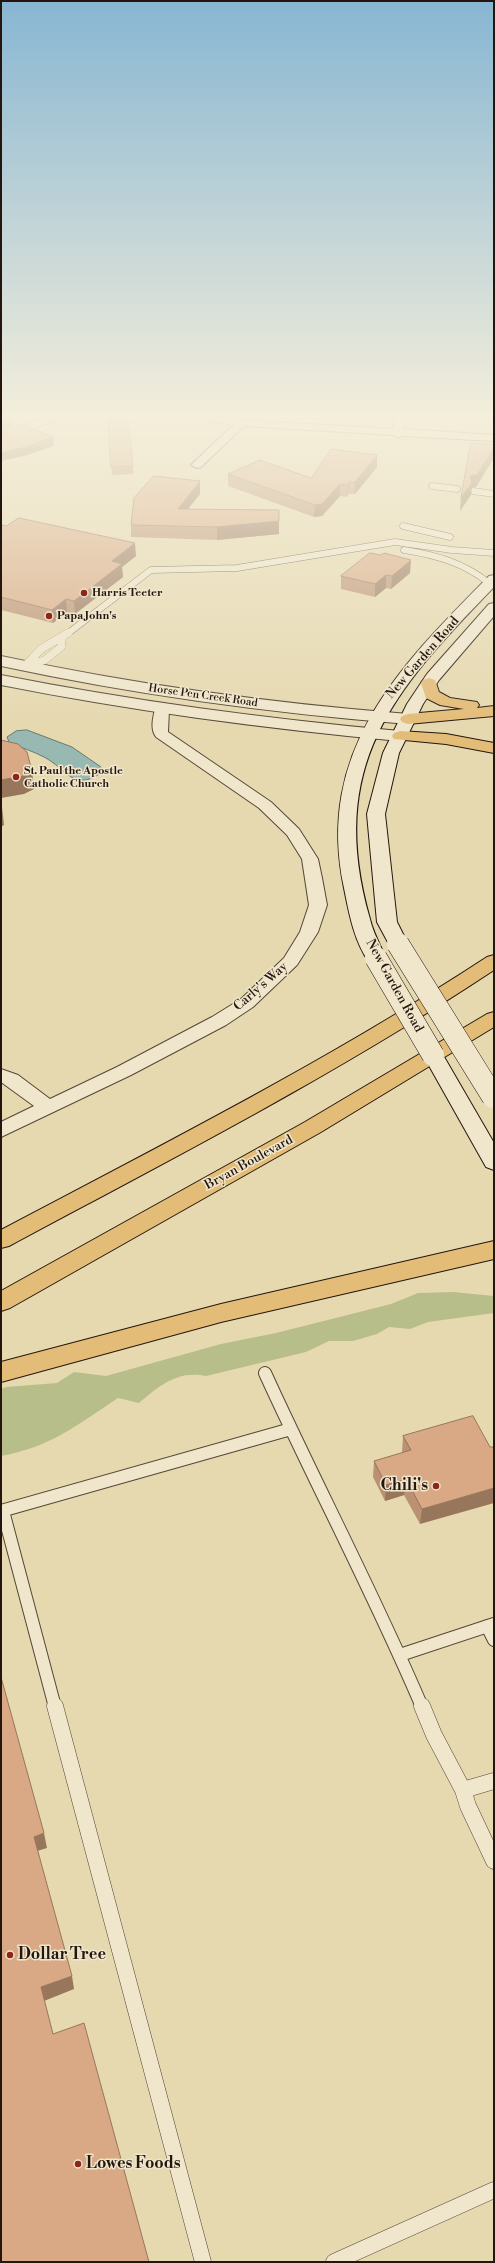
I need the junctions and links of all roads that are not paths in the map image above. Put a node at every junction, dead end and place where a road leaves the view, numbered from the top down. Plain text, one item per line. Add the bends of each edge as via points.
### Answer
1 (403, 526) dead end
2 (450, 537) dead end
3 (375, 546) junction
4 (494, 553) edge
5 (492, 582) edge
6 (494, 607) edge
7 (62, 638) junction
8 (1, 661) edge
9 (25, 666) junction
10 (1, 674) edge
11 (1, 680) edge
12 (429, 683) junction
13 (29, 685) junction
14 (139, 687) junction
15 (494, 705) edge
16 (162, 709) junction
17 (494, 711) edge
18 (377, 717) junction
19 (408, 719) junction
20 (368, 733) junction
21 (400, 736) junction
22 (494, 748) edge
23 (494, 952) edge
24 (494, 961) edge
25 (445, 995) junction
26 (494, 1018) edge
27 (1, 1075) edge
28 (494, 1098) edge
29 (47, 1106) junction
30 (1, 1130) edge
31 (494, 1162) edge
32 (1, 1240) edge
33 (494, 1250) edge
34 (1, 1302) edge
35 (1, 1372) edge
36 (265, 1373) dead end
37 (291, 1429) junction
38 (2, 1511) edge
39 (491, 1625) edge
40 (494, 1640) edge
41 (400, 1655) junction
42 (494, 1781) edge
43 (463, 1790) junction
44 (494, 1861) edge
45 (494, 2190) edge
46 (203, 2262) edge
47 (334, 2262) edge

1 - 2 lane
3 - 4 lane via 395,542
3 - 5 lane via 417,551 443,558
3 - 7 lane via 237,568 151,570
5 - 18 main road, New Garden Road via 422,657
6 - 12 main road, New Garden Road
7 - 9 lane via 49,643
7 - 9 lane via 61,647 45,660
8 - 9 main road, Horse Pen Creek Road
9 - 10 main road via 14,672
9 - 14 main road, Horse Pen Creek Road
11 - 13 main road, Horse Pen Creek Road
12 - 15 highway via 432,696 440,700 461,704
12 - 19 main road, New Garden Road
13 - 14 main road via 55,682 89,687
13 - 16 main road, Horse Pen Creek Road
14 - 18 main road, Horse Pen Creek Road via 281,708
16 - 20 main road, Horse Pen Creek Road
16 - 29 street, Carly's Way via 162,734 265,805 293,832 310,859 318,905 309,932 291,961 247,1003 170,1047
17 - 19 highway
18 - 19 main road, Horse Pen Creek Road
18 - 20 main road, New Garden Road
19 - 21 main road, New Garden Road
20 - 21 main road, Horse Pen Creek Road
20 - 31 main road, New Garden Road, bridge via 347,801 345,835 351,886 360,921 376,958
21 - 22 highway via 446,739
21 - 28 main road, New Garden Road, bridge via 391,753 376,814 387,922 398,944
23 - 25 highway
24 - 25 highway
25 - 32 highway via 375,1038 290,1085
26 - 34 highway, Bryan Boulevard via 313,1127
27 - 29 street via 11,1079
29 - 30 street, Carly's Way
33 - 35 highway via 221,1313
36 - 37 lane
37 - 38 lane
37 - 41 lane
38 - 46 lane
39 - 40 lane
39 - 41 lane
41 - 43 lane via 434,1735
42 - 43 lane
43 - 44 lane
45 - 47 lane

